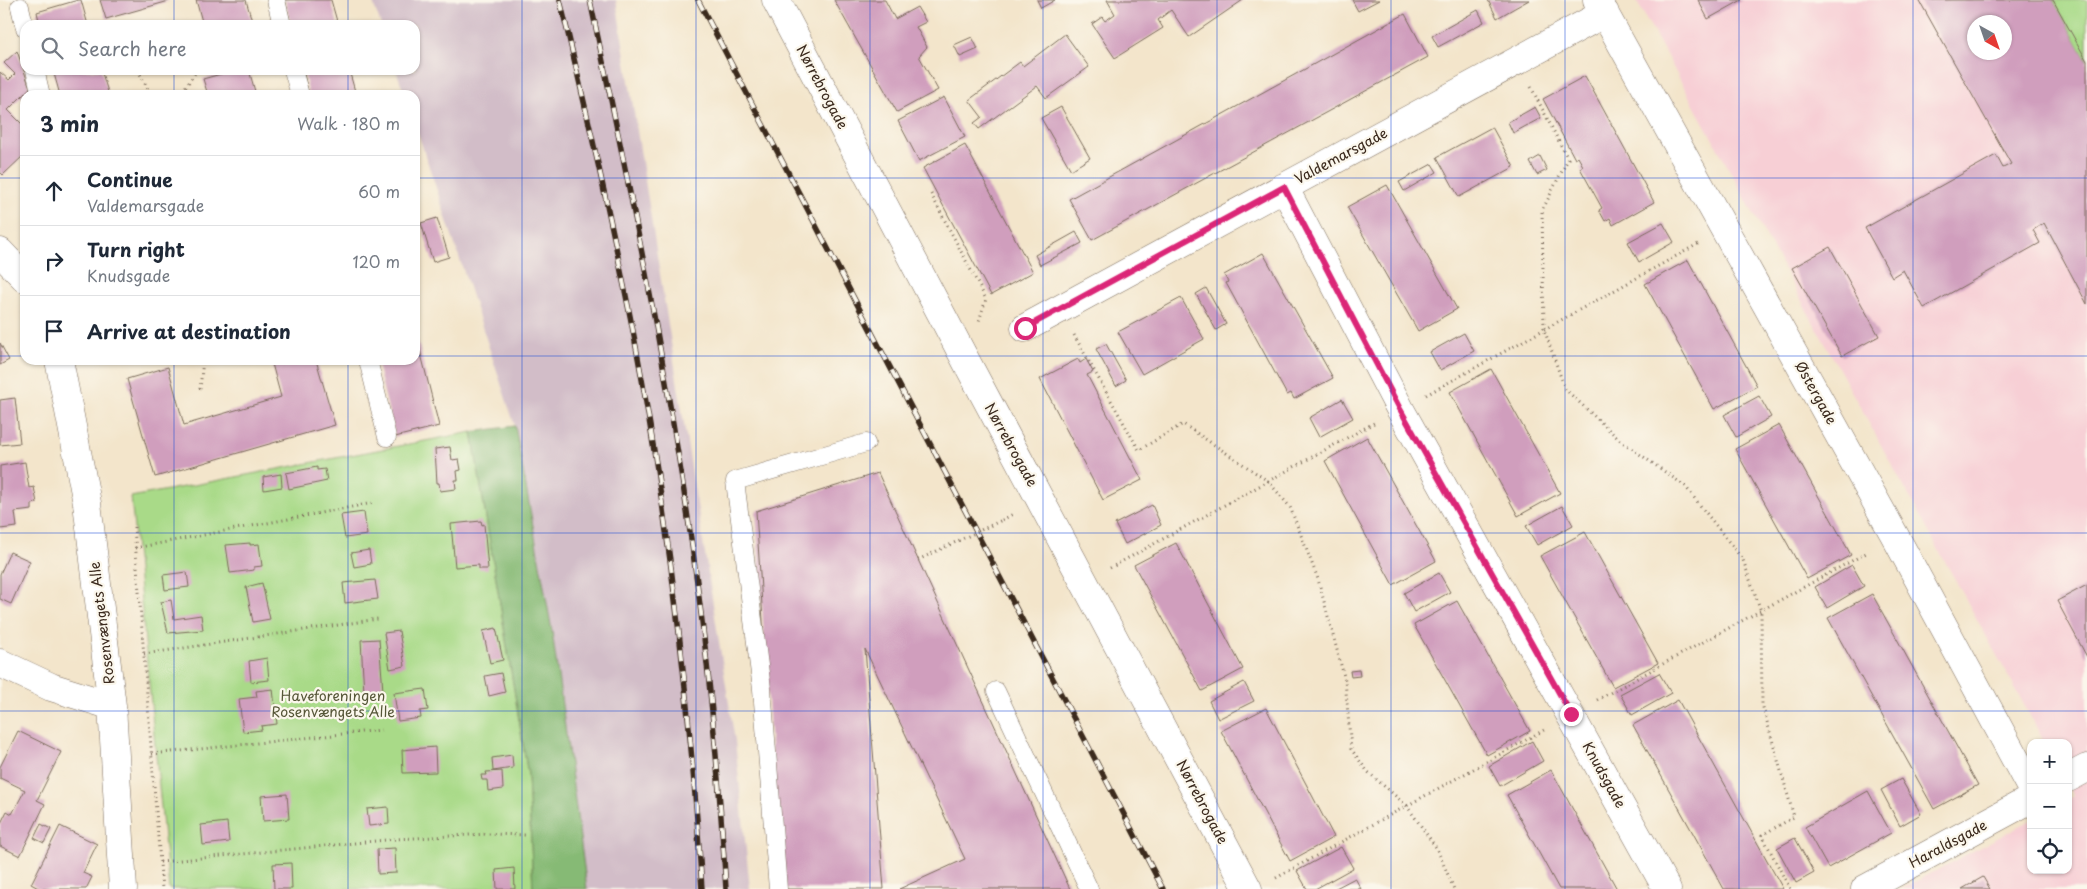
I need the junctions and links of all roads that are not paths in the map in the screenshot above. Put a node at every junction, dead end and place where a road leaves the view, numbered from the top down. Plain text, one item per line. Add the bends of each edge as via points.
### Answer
1 (276, 0) edge
2 (776, 0) edge
3 (20, 7) dead end
4 (1601, 7) edge
5 (23, 20) edge
6 (281, 20) edge
7 (36, 75) edge
8 (294, 75) edge
9 (40, 90) edge
10 (299, 90) edge
11 (1284, 187) junction
12 (0, 252) edge
13 (20, 273) edge
14 (1025, 328) dead end
15 (60, 365) edge
16 (369, 365) edge
17 (387, 437) dead end
18 (866, 443) dead end
19 (0, 663) edge
20 (996, 691) dead end
21 (112, 706) junction
22 (2087, 768) edge
23 (2072, 776) edge
24 (2029, 784) edge
25 (2027, 801) edge
26 (123, 889) edge
27 (778, 889) edge
28 (1089, 889) edge
29 (1248, 889) edge
30 (1667, 889) edge
31 (1865, 889) edge

1 - 6 lane
2 - 29 street, Nørrebrogade
3 - 5 lane
4 - 11 street, Valdemarsgade via 1518,62
4 - 24 street, Østergade
7 - 9 lane
8 - 10 lane
11 - 14 street, Valdemarsgade
11 - 30 street, Knudsgade via 1400,409
12 - 13 street
15 - 21 street, Rosenvængets Alle via 87,503
16 - 17 lane
18 - 27 lane via 735,481 762,688
19 - 21 street via 51,686
20 - 28 lane
21 - 26 street, Rosenvængets Alle
22 - 23 street
25 - 31 street, Haraldsgade

